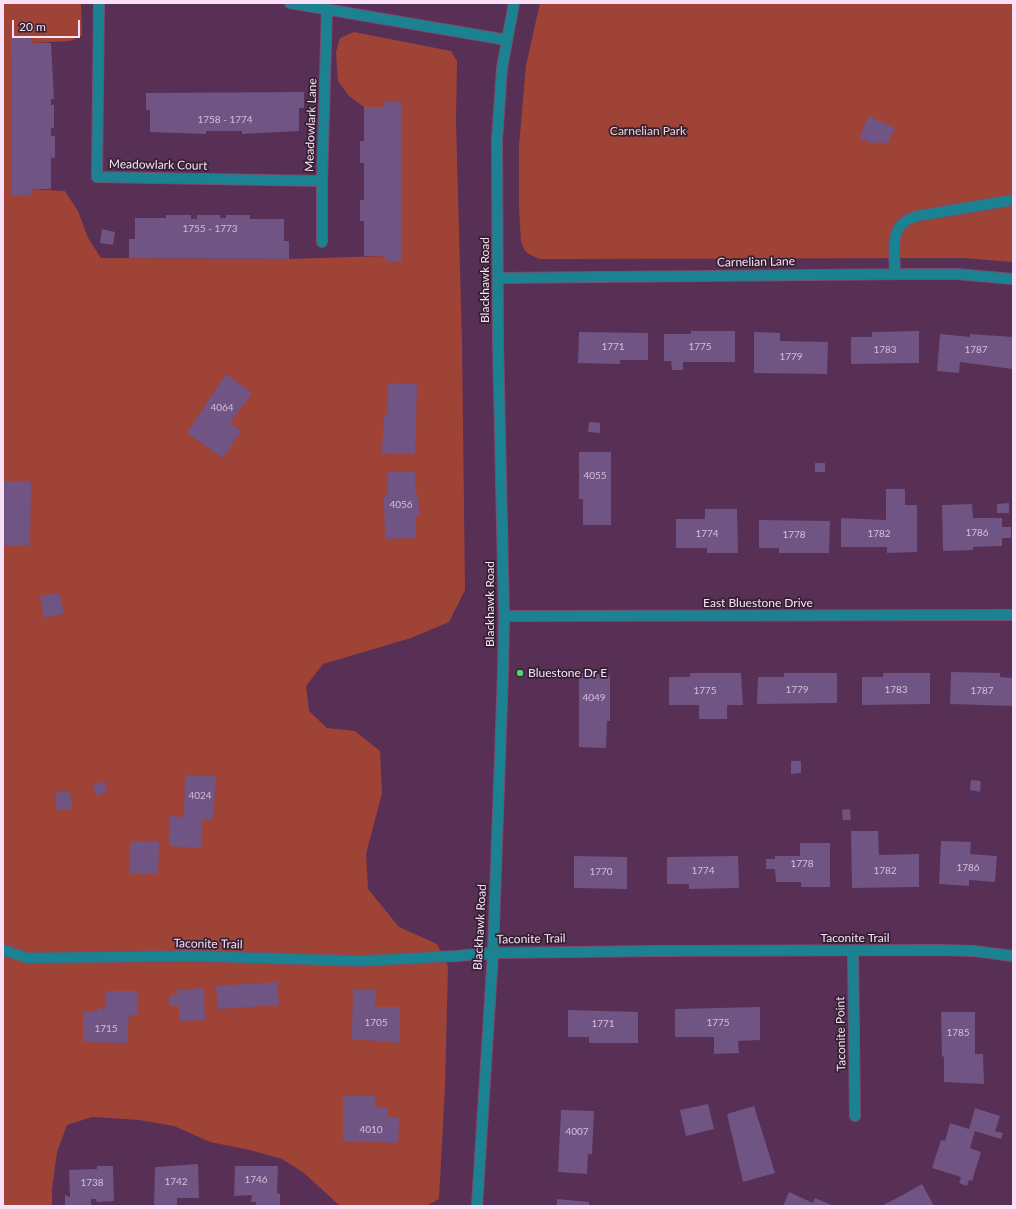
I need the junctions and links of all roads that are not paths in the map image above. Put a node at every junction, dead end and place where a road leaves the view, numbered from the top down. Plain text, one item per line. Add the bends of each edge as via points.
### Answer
1 (99, 3) edge
2 (290, 3) edge
3 (514, 3) edge
4 (327, 9) junction
5 (507, 40) junction
6 (322, 181) junction
7 (1013, 200) edge
8 (322, 242) dead end
9 (895, 274) junction
10 (498, 278) junction
11 (1013, 279) edge
12 (1013, 615) edge
13 (504, 616) junction
14 (3, 950) edge
15 (853, 951) junction
16 (493, 953) junction
17 (1013, 956) edge
18 (855, 1116) dead end
19 (476, 1206) edge

1 - 6 street, Meadowlark Court via 97,177
2 - 4 street
3 - 5 street, Blackhawk Road
4 - 5 street
4 - 6 street, Meadowlark Lane
5 - 10 street, Blackhawk Road via 502,68 497,140
6 - 8 street, Meadowlark Lane
7 - 9 street via 917,216 907,220 897,231 895,239
9 - 10 street, Carnelian Lane
9 - 11 street, Carnelian Lane via 956,274
10 - 13 street, Blackhawk Road
12 - 13 street, East Bluestone Drive
13 - 16 street, Blackhawk Road
14 - 16 street, Taconite Trail via 28,958 190,956 361,960
15 - 16 street, Taconite Trail
15 - 17 street, Taconite Trail via 974,951
15 - 18 street, Taconite Point
16 - 19 street, Blackhawk Road

